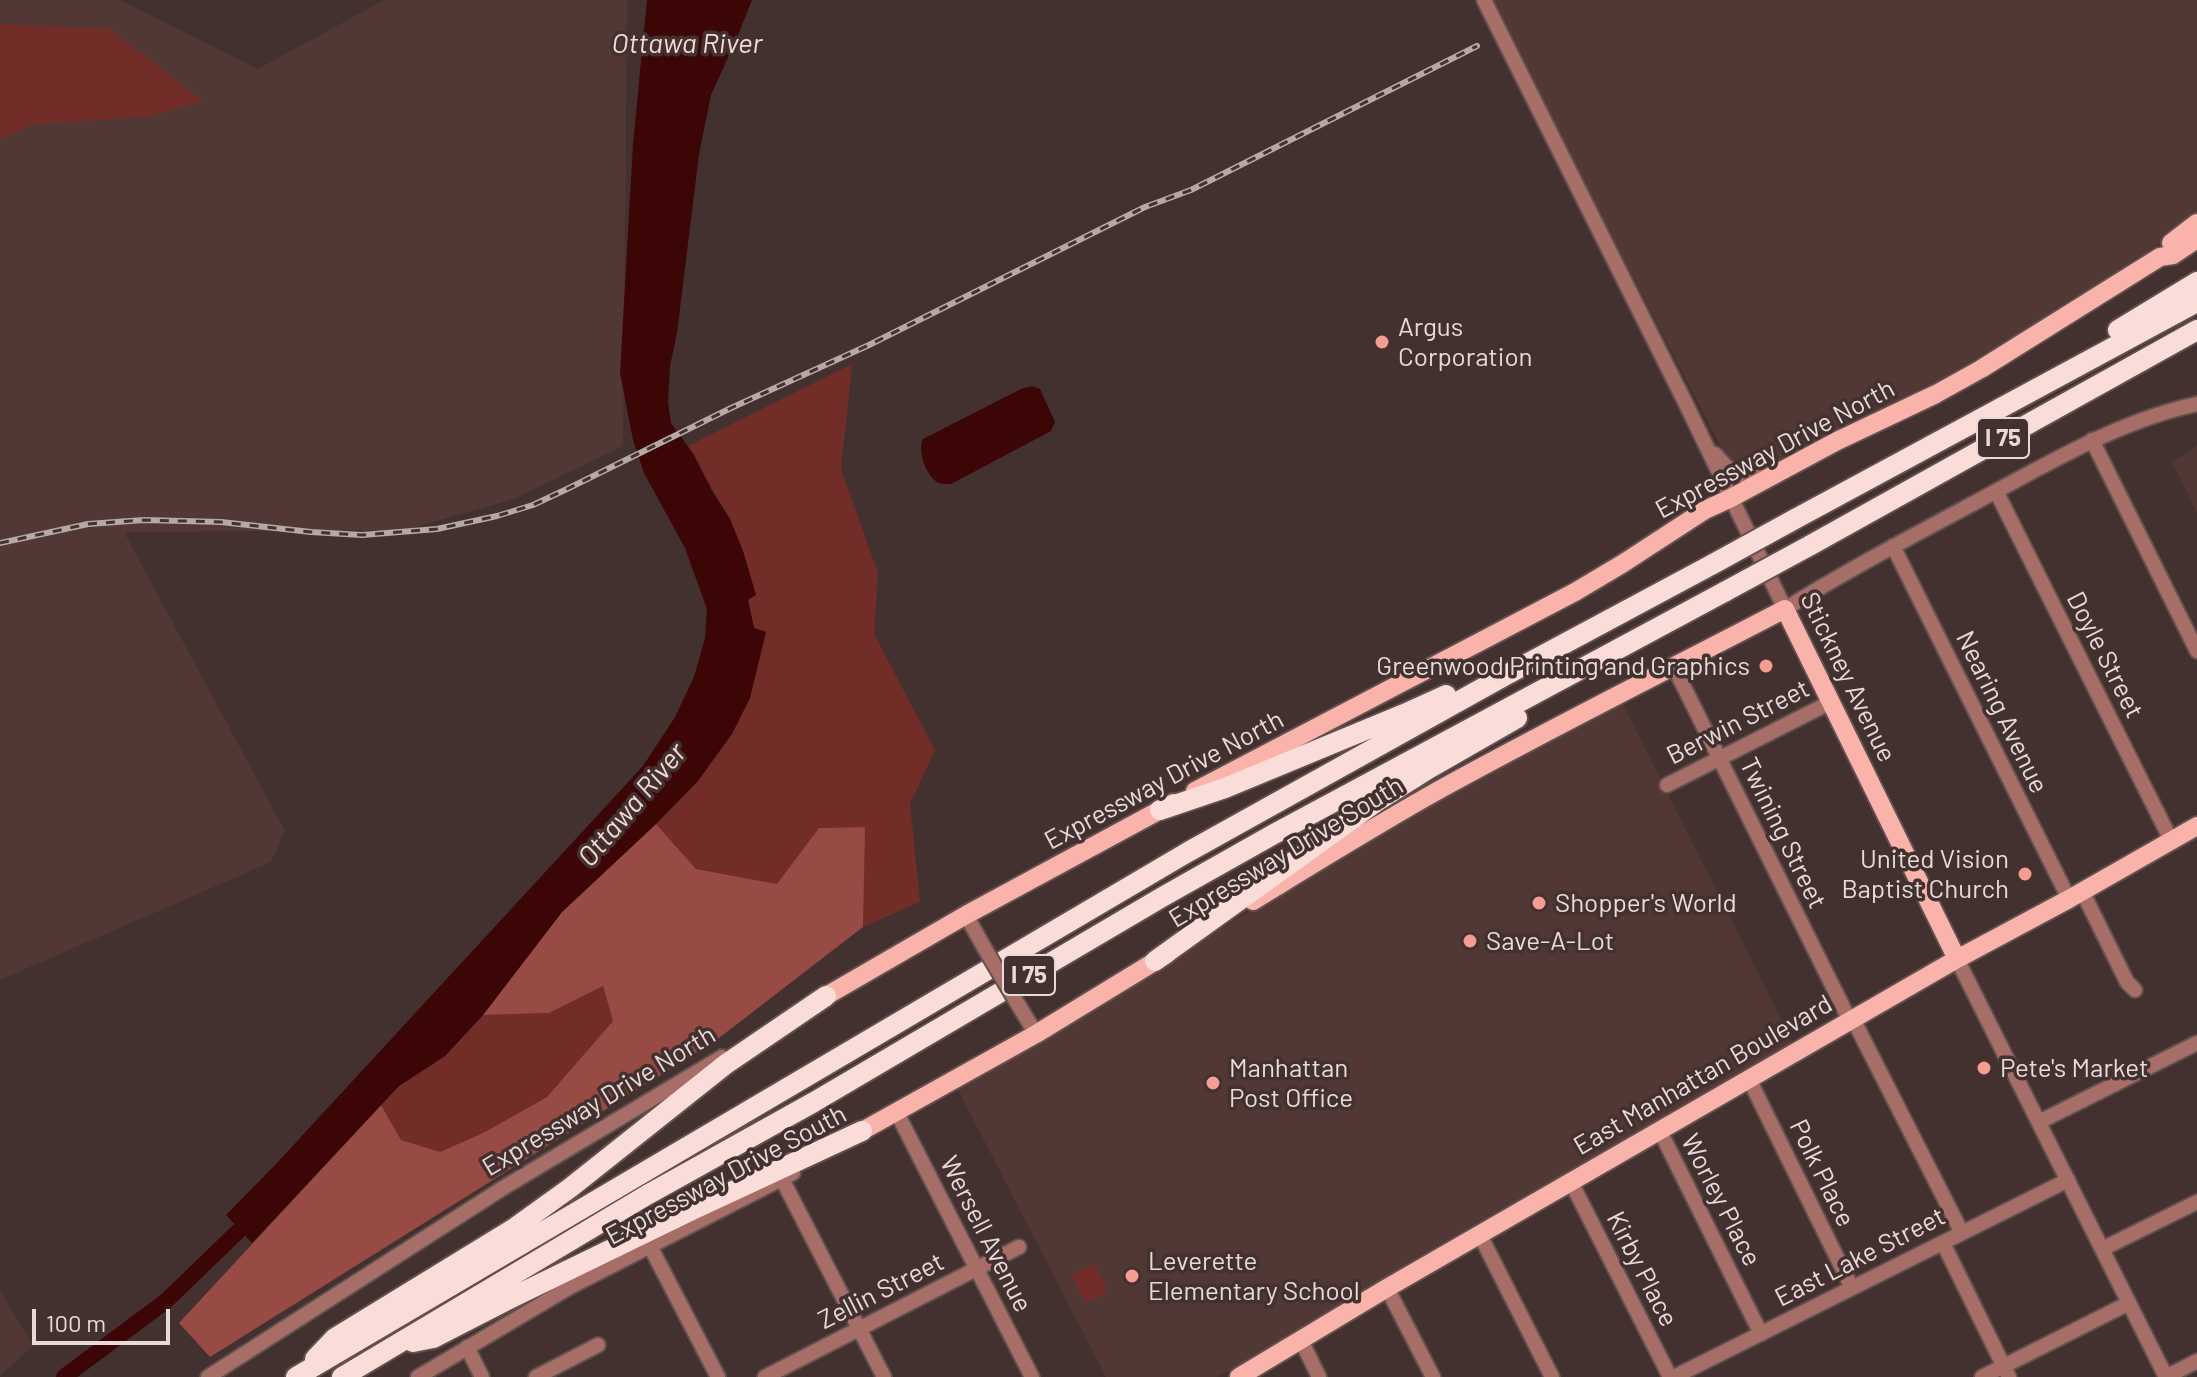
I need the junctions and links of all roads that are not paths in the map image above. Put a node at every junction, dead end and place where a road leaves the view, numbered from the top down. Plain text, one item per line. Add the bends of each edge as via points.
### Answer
1 (1484, 0) edge
2 (2197, 223) edge
3 (2193, 241) edge
4 (2160, 257) junction
5 (2197, 282) edge
6 (2197, 302) edge
7 (2197, 330) edge
8 (1921, 401) junction
9 (2197, 404) edge
10 (1702, 439) junction
11 (2092, 440) junction
12 (1917, 453) junction
13 (1996, 491) junction
14 (1731, 498) junction
15 (1893, 546) junction
16 (1726, 591) junction
17 (1785, 609) junction
18 (1553, 650) junction
19 (2197, 651) edge
20 (1674, 667) junction
21 (1831, 702) junction
22 (1720, 758) junction
23 (1667, 785) dead end
24 (1160, 810) junction
25 (2197, 826) edge
26 (2171, 840) junction
27 (2076, 895) junction
28 (966, 915) junction
29 (1957, 959) junction
30 (1155, 961) junction
31 (2135, 990) dead end
32 (826, 996) junction
33 (1852, 1020) junction
34 (1036, 1034) junction
35 (2197, 1043) edge
36 (1749, 1079) junction
37 (897, 1113) junction
38 (2039, 1122) junction
39 (862, 1131) junction
40 (1660, 1131) junction
41 (782, 1179) junction
42 (2068, 1180) junction
43 (1571, 1182) junction
44 (2197, 1202) edge
45 (1962, 1233) junction
46 (1480, 1235) junction
47 (1943, 1243) junction
48 (650, 1246) junction
49 (1019, 1247) dead end
50 (2102, 1249) junction
51 (977, 1269) junction
52 (1387, 1288) junction
53 (1852, 1288) junction
54 (2129, 1303) junction
55 (860, 1329) junction
56 (1761, 1334) junction
57 (1301, 1340) junction
58 (397, 1344) junction
59 (598, 1345) dead end
60 (467, 1347) junction
61 (2197, 1361) edge
62 (2007, 1372) edge
63 (297, 1376) edge
64 (208, 1377) edge
65 (342, 1377) edge
66 (418, 1377) edge
67 (482, 1377) edge
68 (536, 1377) edge
69 (718, 1377) edge
70 (765, 1377) edge
71 (884, 1377) edge
72 (1032, 1377) edge
73 (1239, 1377) edge
74 (1319, 1377) edge
75 (1433, 1377) edge
76 (1552, 1377) edge
77 (1672, 1377) edge
78 (1982, 1377) edge
79 (2166, 1377) edge

1 - 10 street, Stickney Avenue
2 - 4 main road, Expressway Drive North
3 - 4 main road, Expressway Drive North
4 - 8 main road, Expressway Drive North
5 - 12 highway
6 - 12 highway, I 75
7 - 16 highway, I 75, bridge
8 - 10 street via 1838,431 1751,477 1729,470
8 - 14 main road, Expressway Drive North
9 - 11 street, Expressway Drive South via 2135,421
10 - 14 street, Stickney Avenue
11 - 13 street, Expressway Drive South
11 - 19 street
12 - 18 highway, I 75, bridge
13 - 15 street, Expressway Drive South
13 - 26 street, Doyle Street
14 - 17 street, Stickney Avenue
14 - 24 main road, Expressway Drive North via 1575,592
15 - 17 street, Expressway Drive South
15 - 27 street, Nearing Avenue
16 - 30 highway via 1395,790
16 - 58 highway, I 75 via 1164,896
17 - 20 main road, Expressway Drive South
17 - 21 main road, Stickney Avenue
18 - 24 highway via 1298,759
18 - 63 highway, I 75 via 1188,852
20 - 22 street, Twining Street
20 - 30 main road, Expressway Drive South via 1407,808
21 - 22 street, Berwin Street
21 - 29 main road, Stickney Avenue
22 - 23 street, Berwin Street
22 - 33 street, Twining Street
24 - 28 main road, Expressway Drive North
25 - 26 main road, East Manhattan Boulevard
26 - 27 main road, East Manhattan Boulevard
27 - 29 main road, East Manhattan Boulevard
27 - 31 street, Nearing Avenue
28 - 32 main road, Expressway Drive North
28 - 34 street, bridge
29 - 33 main road, East Manhattan Boulevard
29 - 38 street, Stickney Avenue
30 - 34 main road, Expressway Drive South
32 - 63 highway via 726,1064 513,1229 335,1338
32 - 64 street, Expressway Drive North via 503,1188
33 - 36 main road, East Manhattan Boulevard
33 - 45 street, Twining Street
34 - 37 main road, Expressway Drive South
35 - 38 street
36 - 40 main road, East Manhattan Boulevard
36 - 53 street, Polk Place
37 - 39 main road, Expressway Drive South
37 - 51 street, Wersell Avenue
38 - 42 street, Stickney Avenue
39 - 41 street, Expressway Drive South
39 - 58 highway via 433,1338
40 - 43 main road, East Manhattan Boulevard
40 - 56 street, Worley Place
41 - 48 street, Expressway Drive South
41 - 55 street
42 - 45 street, East Lake Street
42 - 50 street, Stickney Avenue
43 - 46 main road, East Manhattan Boulevard
43 - 77 street, Kirby Place
44 - 50 street
45 - 47 street, East Lake Street
46 - 52 main road, East Manhattan Boulevard
46 - 76 street
47 - 53 street, East Lake Street
47 - 62 street
48 - 60 street, Expressway Drive South
48 - 69 street
49 - 51 street, Zellin Street
50 - 54 street, Stickney Avenue
51 - 55 street, Zellin Street
51 - 72 street, Wersell Avenue
52 - 57 main road, East Manhattan Boulevard
52 - 75 street
53 - 56 street, East Lake Street
54 - 62 street
54 - 79 street, Stickney Avenue
55 - 70 street, Zellin Street
55 - 71 street
56 - 77 street, East Lake Street
57 - 73 main road, East Manhattan Boulevard
57 - 74 street
58 - 65 highway, I 75
59 - 68 street
60 - 66 street, Expressway Drive South
60 - 67 street
61 - 79 street
62 - 78 street

